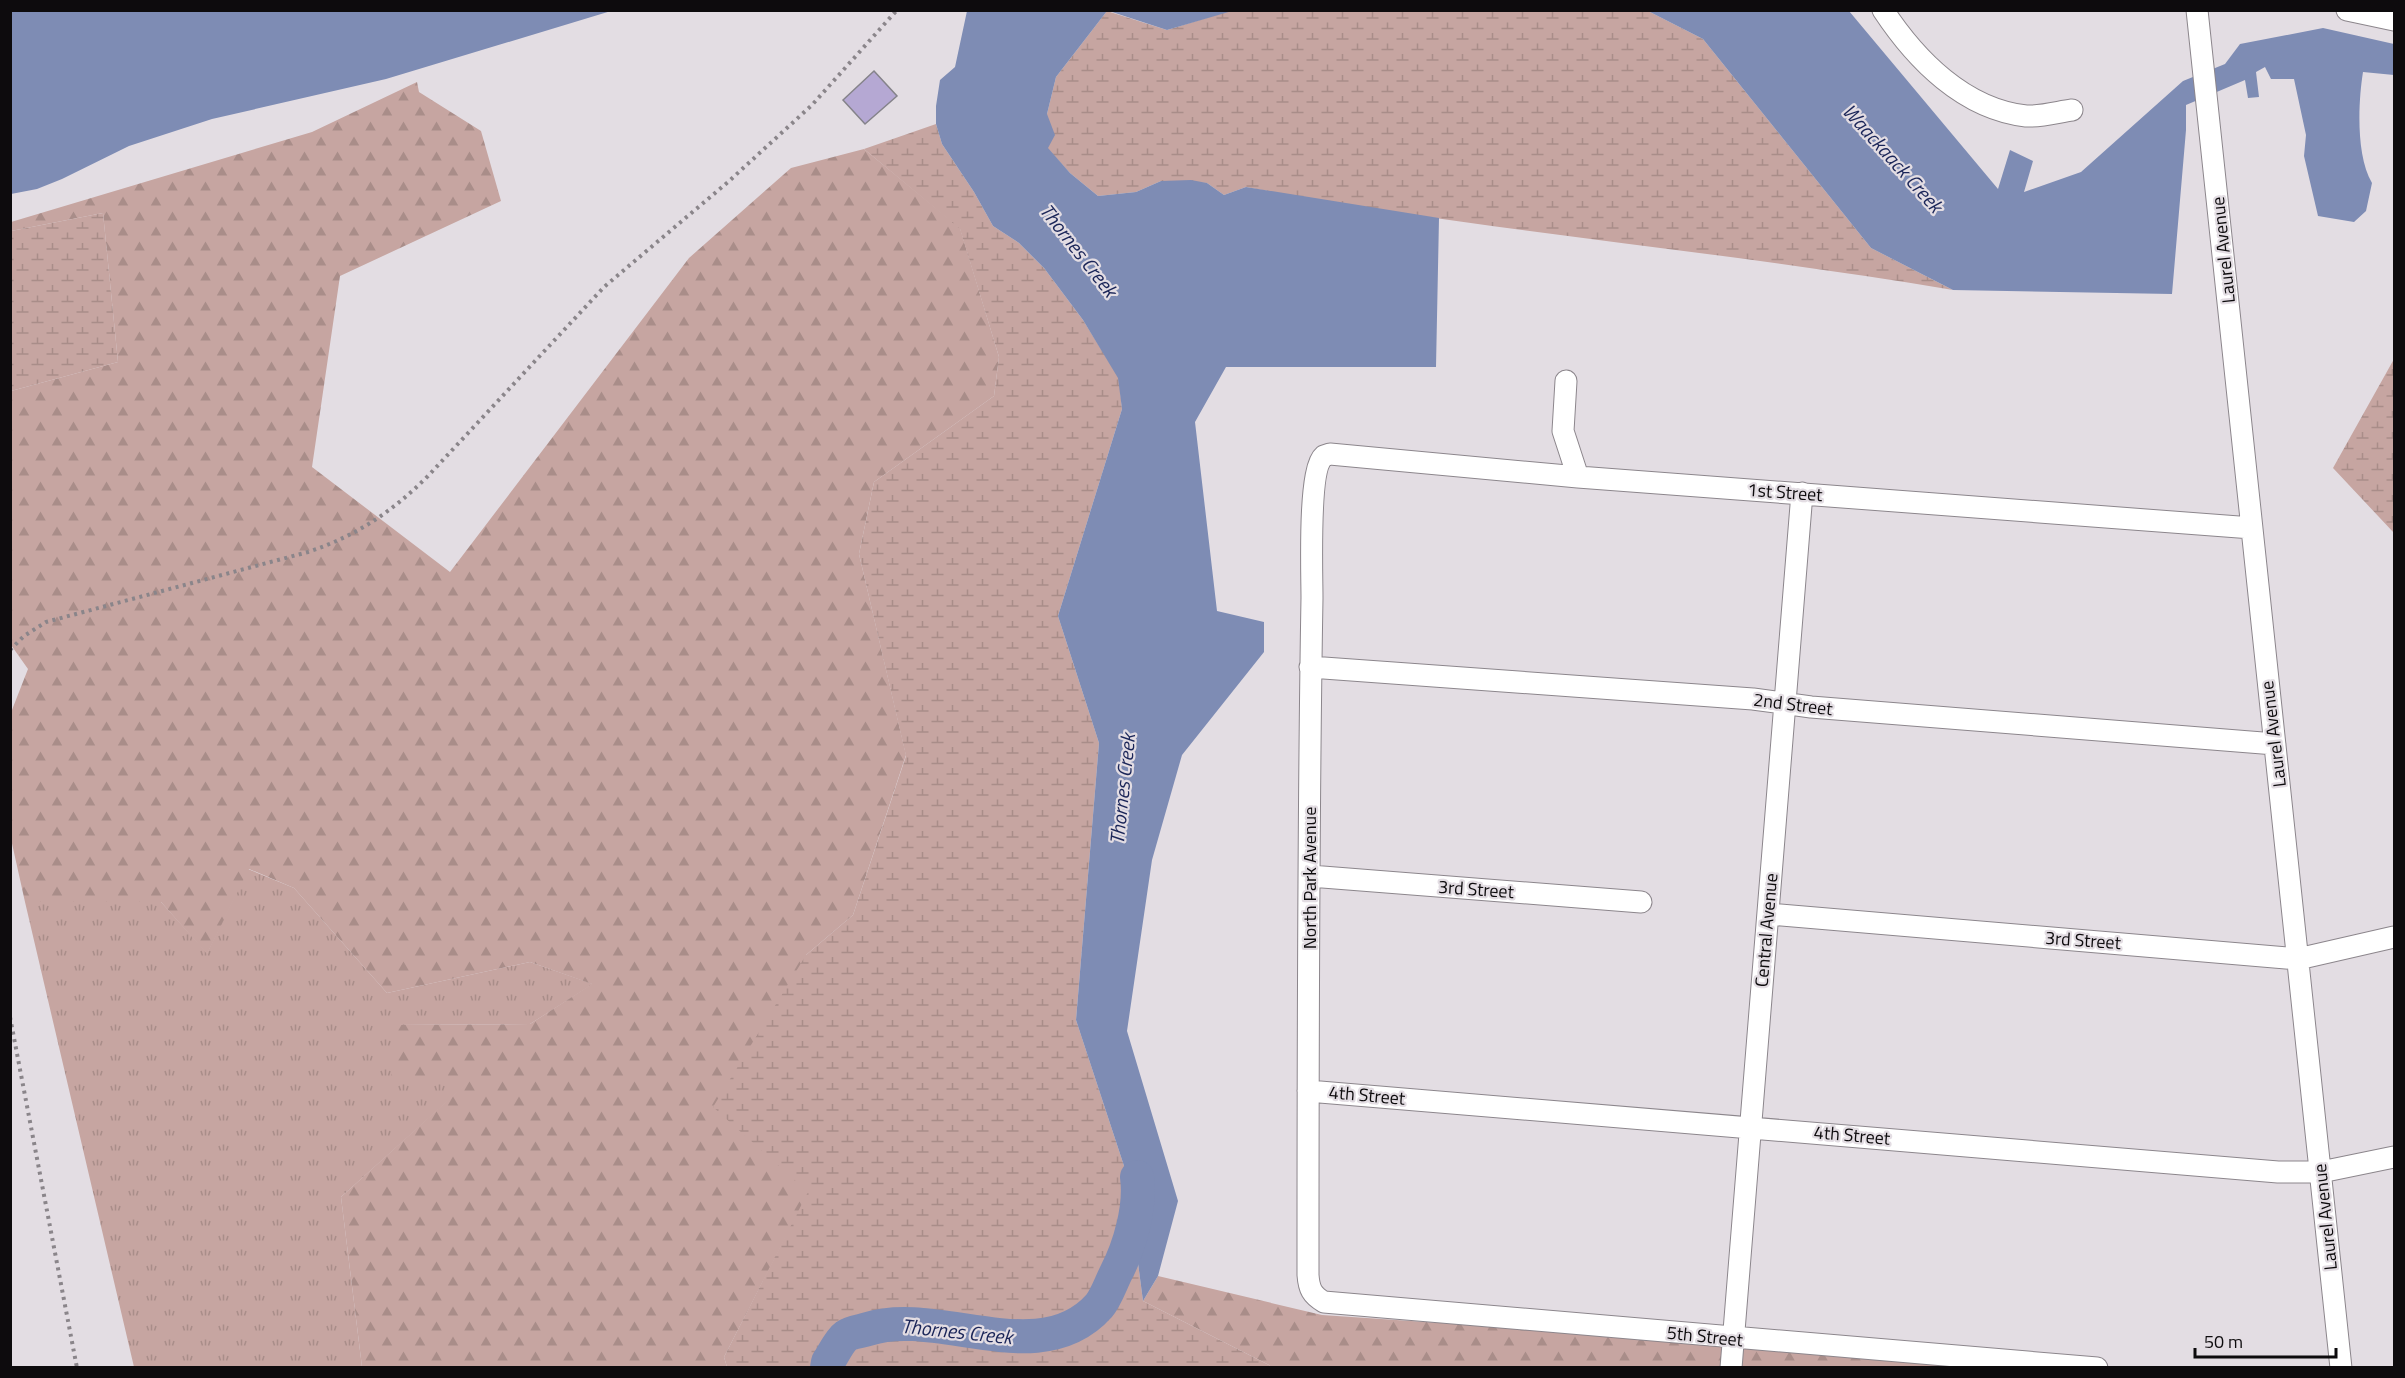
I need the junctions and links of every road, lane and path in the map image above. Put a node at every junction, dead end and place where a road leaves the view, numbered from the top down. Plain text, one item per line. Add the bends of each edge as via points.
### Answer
1 (897, 10) edge
2 (1883, 10) edge
3 (2197, 10) edge
4 (2347, 10) edge
5 (2394, 20) edge
6 (2072, 110) dead end
7 (1566, 381) dead end
8 (1319, 459) joint
9 (1578, 477) junction
10 (1802, 493) junction
11 (2252, 528) junction
12 (10, 650) edge
13 (1310, 667) junction
14 (1785, 704) junction
15 (2275, 744) junction
16 (1310, 876) junction
17 (1641, 902) dead end
18 (1768, 914) junction
19 (2394, 937) edge
20 (2298, 959) junction
21 (10, 1017) edge
22 (1308, 1091) junction
23 (1750, 1127) junction
24 (2394, 1157) edge
25 (2321, 1172) junction
26 (1314, 1297) joint
27 (1733, 1339) junction
28 (77, 1368) edge
29 (1731, 1368) edge
30 (2097, 1368) edge
31 (2341, 1368) edge

1 - 12 path via 812,105 604,287 402,503 340,541 46,622
2 - 6 street via 1926,64 1974,101 2027,116
3 - 11 street, Laurel Avenue
4 - 5 street
7 - 9 street via 1563,431
8 - 9 street, 1st Street via 1330,454
8 - 13 street, North Park Avenue via 1313,513
9 - 10 street, 1st Street
10 - 11 street, 1st Street
10 - 14 street, Central Avenue
11 - 15 street, Laurel Avenue
13 - 14 street, 2nd Street
13 - 16 street, North Park Avenue
14 - 15 street, 2nd Street
14 - 18 street, Central Avenue
15 - 20 street, Laurel Avenue
16 - 17 street, 3rd Street
16 - 22 street, North Park Avenue
18 - 20 street, 3rd Street
18 - 23 street, Central Avenue
19 - 20 street, 3rd Street
20 - 25 street, Laurel Avenue
21 - 28 path
22 - 23 street, 4th Street
22 - 26 street, North Park Avenue via 1308,1275
23 - 25 street, 4th Street via 2278,1172
23 - 27 street, Central Avenue
24 - 25 street, 4th Street
25 - 31 street, Laurel Avenue
26 - 27 street, 5th Street via 1324,1302
27 - 29 street, Central Avenue
27 - 30 street, 5th Street

